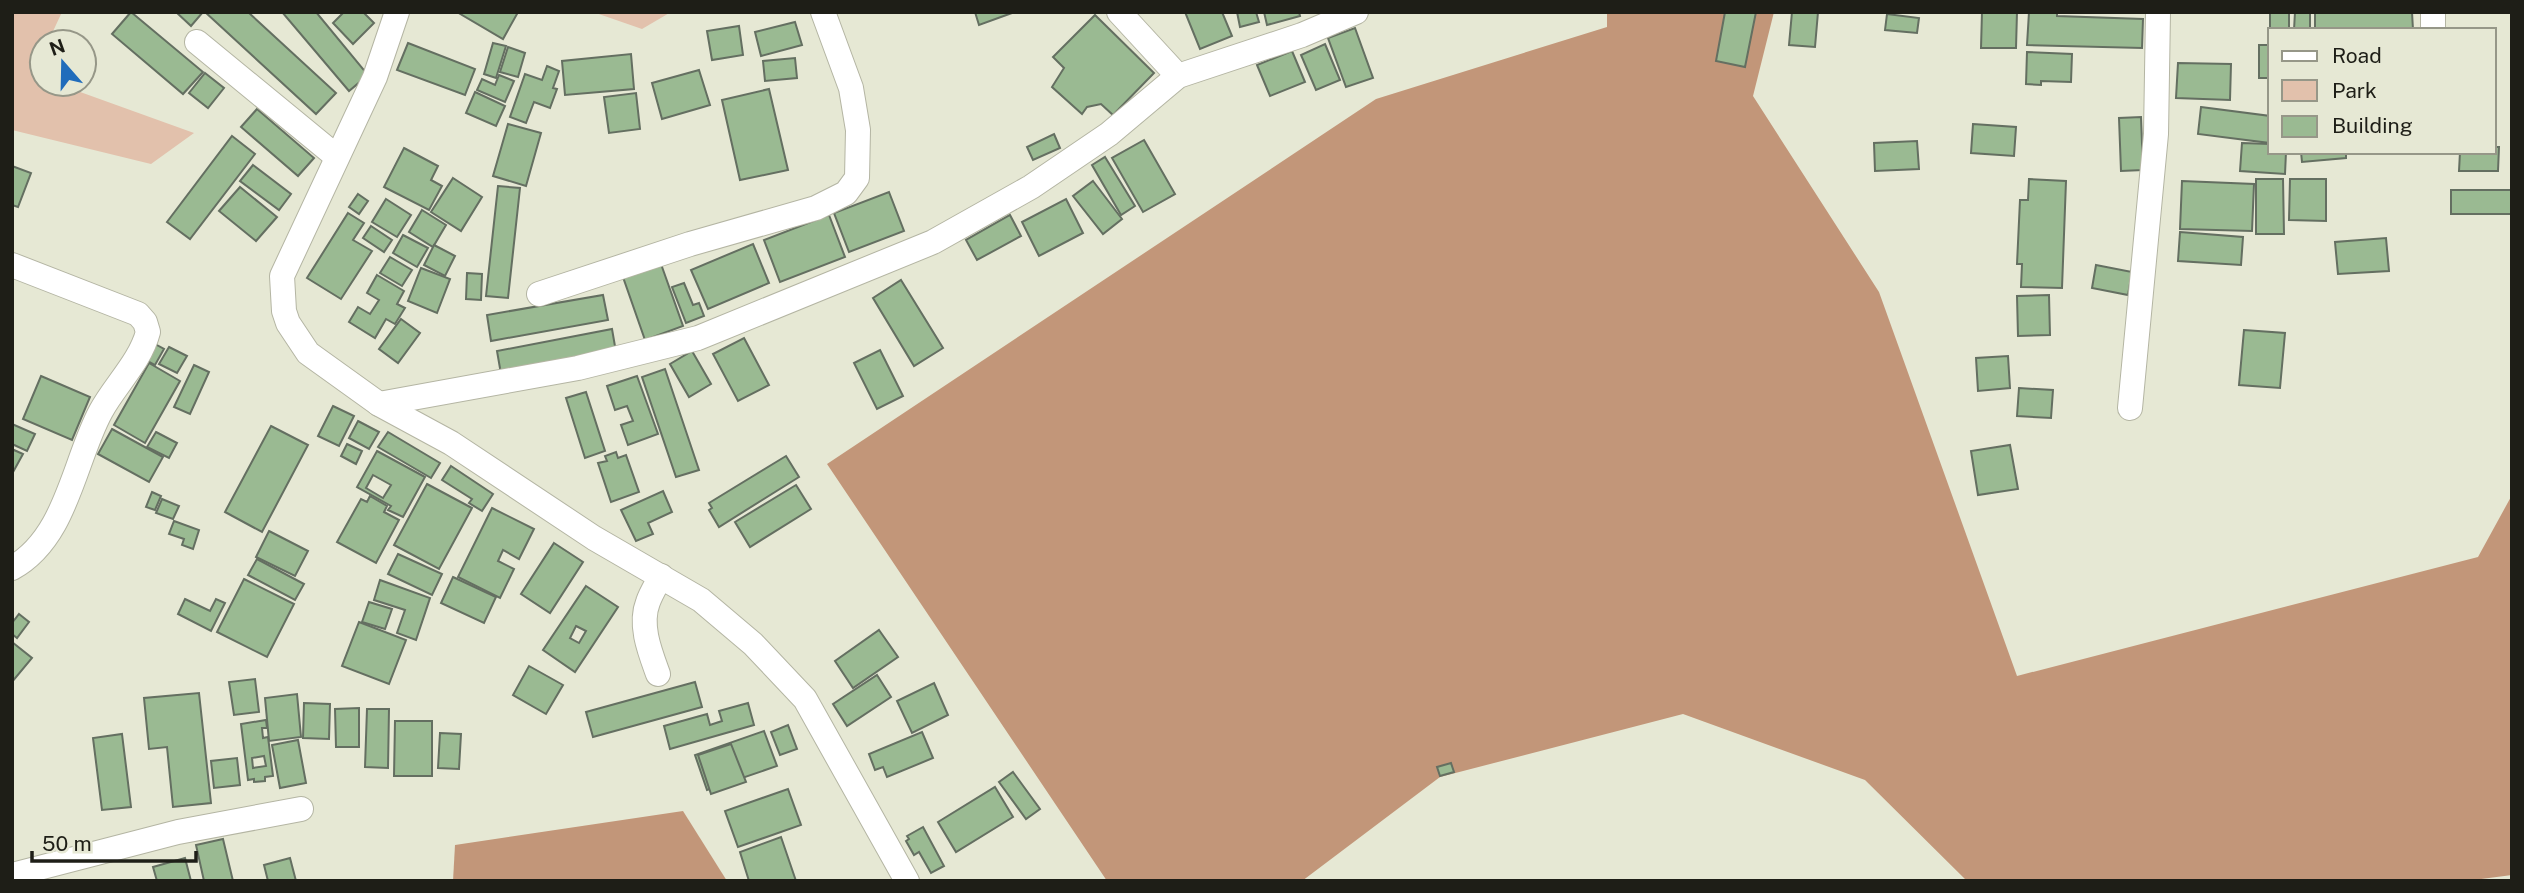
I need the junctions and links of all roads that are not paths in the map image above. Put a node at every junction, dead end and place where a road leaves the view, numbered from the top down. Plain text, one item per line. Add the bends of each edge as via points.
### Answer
1 (397, 12) edge
2 (823, 12) edge
3 (1119, 12) edge
4 (1356, 12) edge
5 (2158, 12) edge
6 (197, 42) dead end
7 (1178, 76) junction
8 (337, 158) junction
9 (12, 265) edge
10 (538, 294) dead end
11 (379, 404) junction
12 (2130, 408) dead end
13 (12, 568) edge
14 (661, 576) junction
15 (658, 674) dead end
16 (301, 809) dead end
17 (12, 875) edge
18 (907, 881) edge

1 - 8 street via 375,77
2 - 10 street via 851,88 858,130 857,178 846,193 816,208
3 - 7 street
4 - 7 street via 1302,36
5 - 12 street via 2156,134
6 - 8 street
7 - 11 street via 1108,134 1031,187 933,242 824,288 698,338 578,368
8 - 11 street via 282,276 284,311 308,353
9 - 13 street via 138,314 148,332 101,412 64,509 26,560
11 - 14 street via 451,443 594,538
14 - 15 street via 647,602 645,620 646,640
14 - 18 street via 701,600 743,636 804,699
16 - 17 street via 178,832

